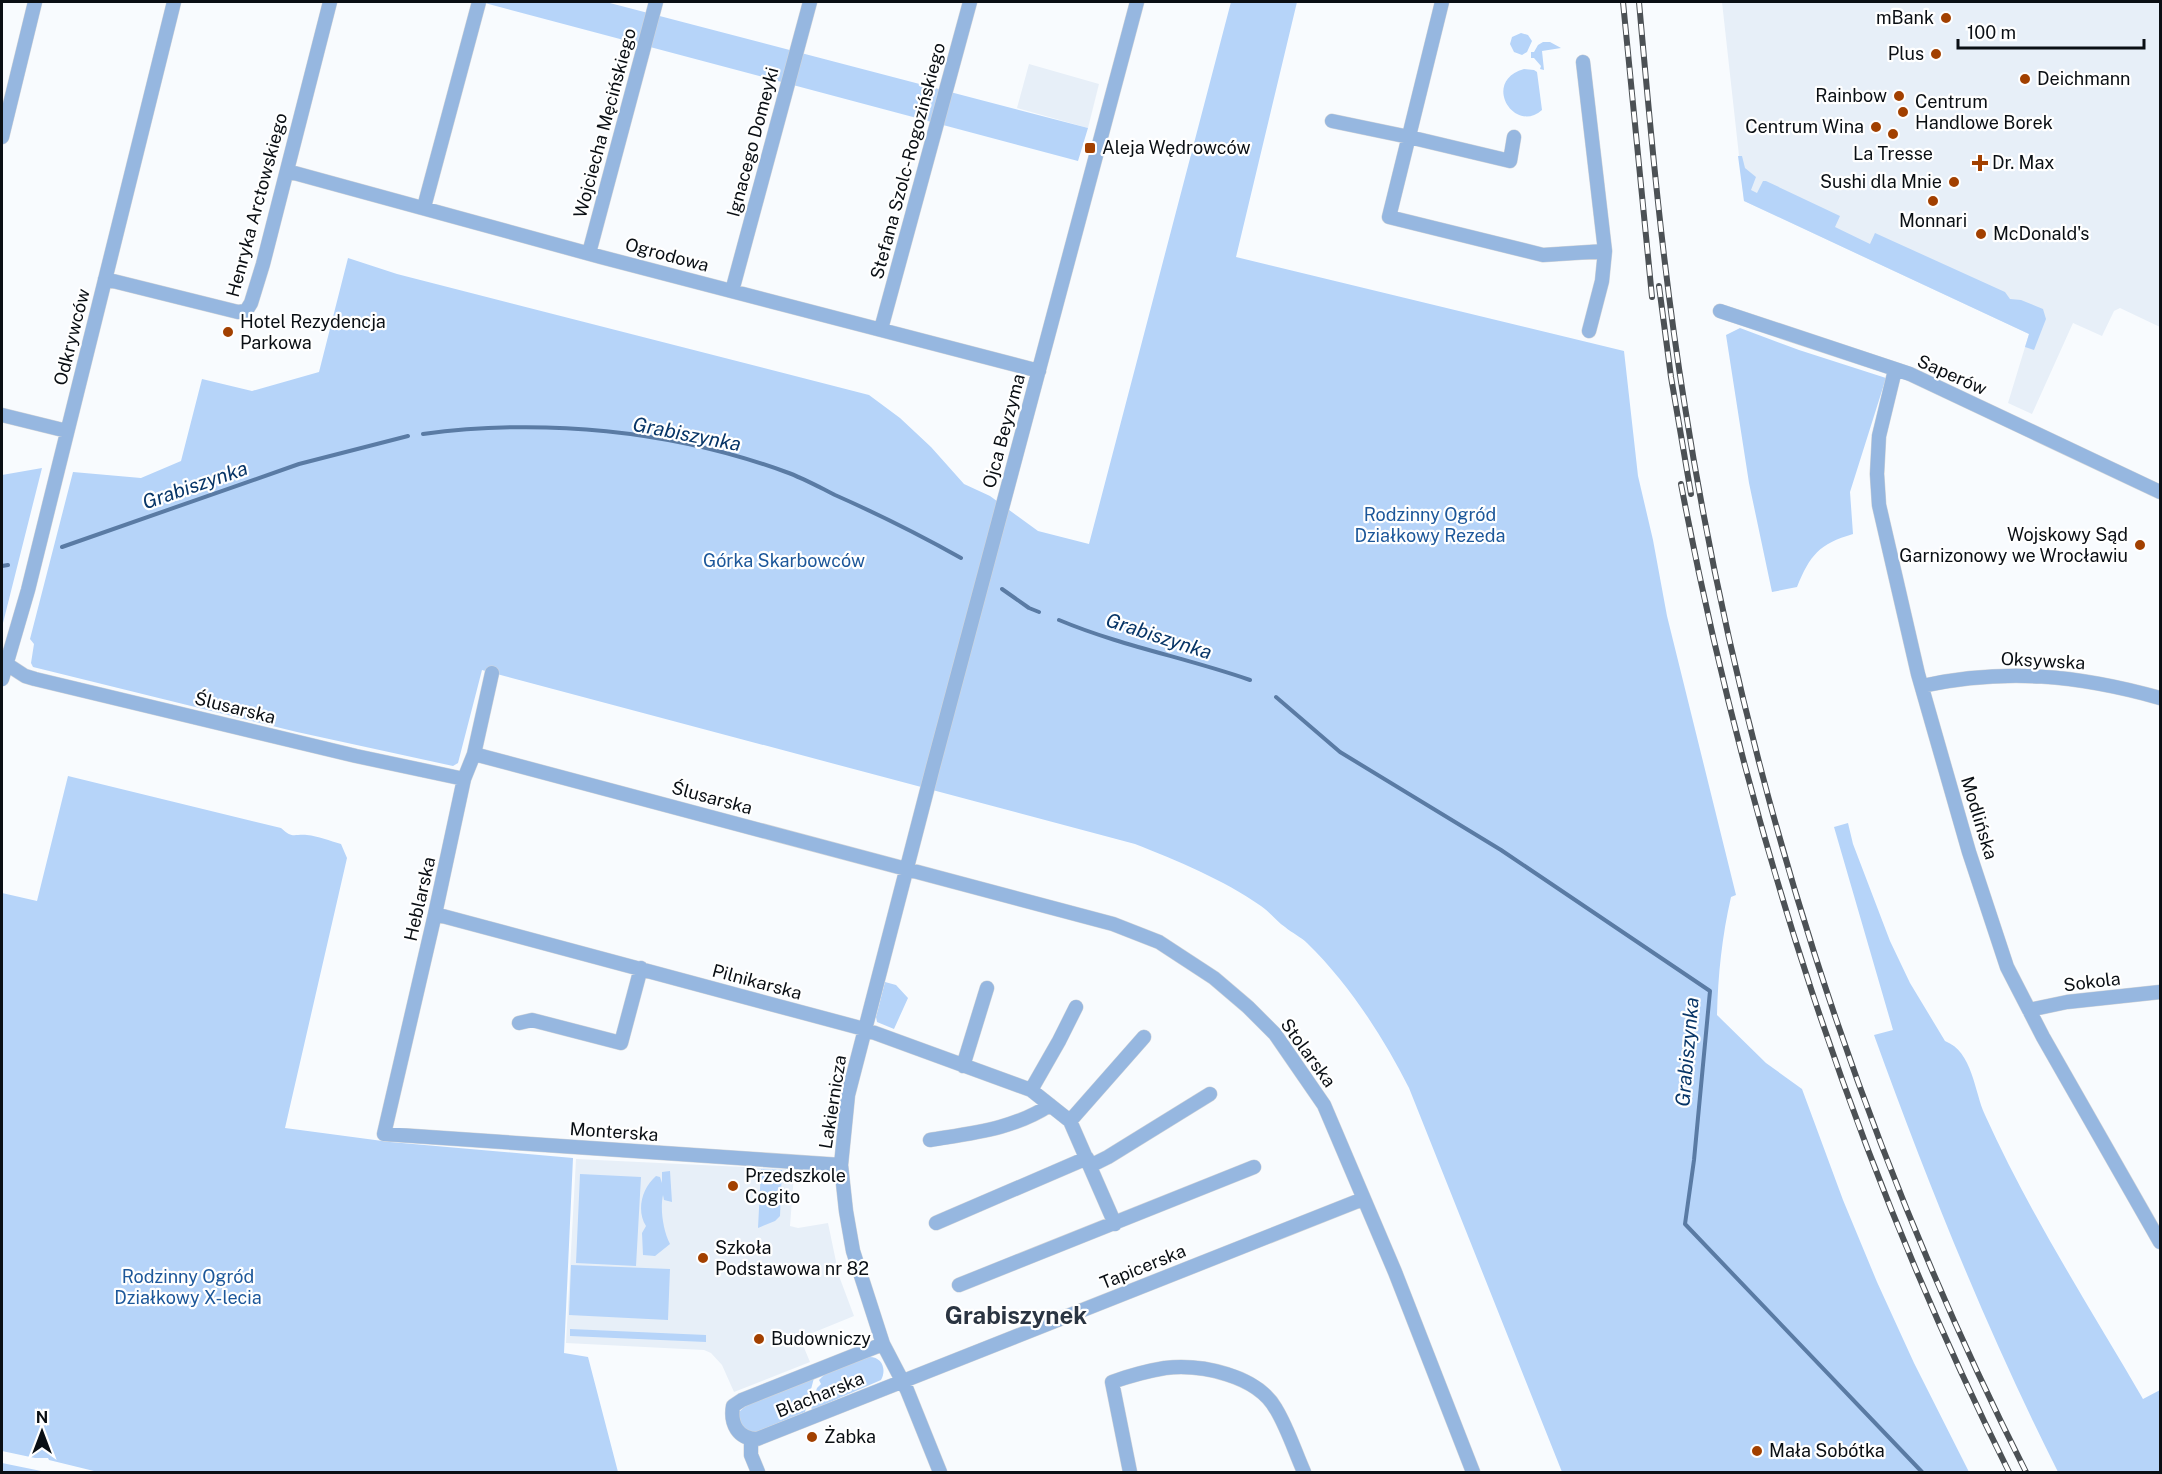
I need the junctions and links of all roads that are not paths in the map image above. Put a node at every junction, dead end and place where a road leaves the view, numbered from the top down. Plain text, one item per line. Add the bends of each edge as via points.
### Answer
1 (35, 2) edge
2 (174, 2) edge
3 (330, 2) edge
4 (479, 2) edge
5 (656, 2) edge
6 (810, 2) edge
7 (970, 2) edge
8 (1137, 2) edge
9 (1442, 2) edge
10 (1583, 62) dead end
11 (1332, 121) dead end
12 (2, 137) edge
13 (1409, 137) junction
14 (1514, 137) dead end
15 (287, 171) junction
16 (424, 207) junction
17 (1605, 251) junction
18 (589, 253) junction
19 (105, 279) junction
20 (732, 291) junction
21 (1720, 311) dead end
22 (881, 329) junction
23 (1589, 331) dead end
24 (1895, 370) junction
25 (1039, 371) junction
26 (2, 415) edge
27 (67, 432) junction
28 (2160, 492) edge
29 (3, 663) edge
30 (492, 673) dead end
31 (2, 679) edge
32 (1922, 686) junction
33 (2160, 698) edge
34 (474, 754) junction
35 (464, 779) junction
36 (906, 869) junction
37 (435, 914) junction
38 (641, 968) junction
39 (987, 988) dead end
40 (2160, 992) edge
41 (1076, 1007) dead end
42 (2029, 1010) junction
43 (519, 1023) dead end
44 (864, 1029) junction
45 (1144, 1037) dead end
46 (963, 1066) junction
47 (1031, 1090) junction
48 (1210, 1094) dead end
49 (1050, 1105) junction
50 (1070, 1120) junction
51 (384, 1134) joint
52 (930, 1140) dead end
53 (1089, 1162) junction
54 (841, 1165) junction
55 (1254, 1167) dead end
56 (1363, 1199) junction
57 (936, 1223) dead end
58 (1114, 1224) junction
59 (2160, 1242) edge
60 (959, 1285) dead end
61 (883, 1344) junction
62 (902, 1381) junction
63 (751, 1439) junction
64 (758, 1473) edge
65 (940, 1473) edge
66 (1130, 1473) edge
67 (1304, 1473) edge
68 (1473, 1473) edge

1 - 12 street
2 - 19 street, Odkrywców
3 - 15 street, Henryka Arctowskiego
4 - 16 street
5 - 18 street, Wojciecha Męcińskiego
6 - 20 street, Ignacego Domeyki
7 - 22 street, Stefana Szolc-Rogozińskiego
8 - 25 street, Ojca Beyzyma
9 - 13 street
10 - 17 street
11 - 13 street
13 - 14 street via 1510,161
13 - 17 street via 1389,217 1543,255
15 - 16 street, Ogrodowa
15 - 19 street, Henryka Arctowskiego via 263,264 246,311
16 - 18 street, Ogrodowa
17 - 23 street
18 - 20 street, Ogrodowa
19 - 27 street, Odkrywców
20 - 22 street, Ogrodowa
21 - 24 street, Saperów
22 - 25 street, Ogrodowa
24 - 28 street, Saperów
24 - 32 street, Modlińska via 1879,436 1879,505
25 - 36 street, Ojca Beyzyma
26 - 27 street
27 - 29 street, Odkrywców via 28,590
29 - 31 street, Odkrywców
29 - 35 street, Ślusarska via 43,681
30 - 34 street, Heblarska
32 - 33 street, Oksywska via 2027,675 2094,681
32 - 42 street, Modlińska via 1969,852 2007,967
34 - 35 street, Heblarska
34 - 36 street, Ślusarska
35 - 37 street, Heblarska
36 - 44 street, Lakiernicza
36 - 56 street, Stolarska via 1113,924 1159,942 1214,978 1275,1034 1324,1105
37 - 38 street, Pilnikarska
37 - 51 street, Heblarska
38 - 43 street via 621,1043 532,1020
38 - 44 street, Pilnikarska
39 - 46 street
40 - 42 street, Sokola
41 - 47 street
42 - 59 street, Modlińska
44 - 46 street, Pilnikarska
44 - 54 street, Lakiernicza via 848,1095
45 - 50 street
46 - 47 street, Pilnikarska
47 - 49 street, Pilnikarska
48 - 53 street via 1108,1157
49 - 50 street, Pilnikarska
49 - 52 street via 1029,1118 995,1129
50 - 53 street
51 - 54 street, Monterska
53 - 57 street
53 - 58 street
54 - 61 street, Lakiernicza via 853,1251
55 - 58 street
56 - 62 street, Tapicerska
56 - 68 street, Stolarska
58 - 60 street
61 - 62 street, Lakiernicza
61 - 63 street, Blacharska via 733,1406 736,1430
62 - 63 street, Blacharska
62 - 65 street, Lakiernicza
63 - 64 street via 751,1455
66 - 67 street via 1112,1382 1167,1368 1221,1374 1248,1383 1265,1396 1276,1408

